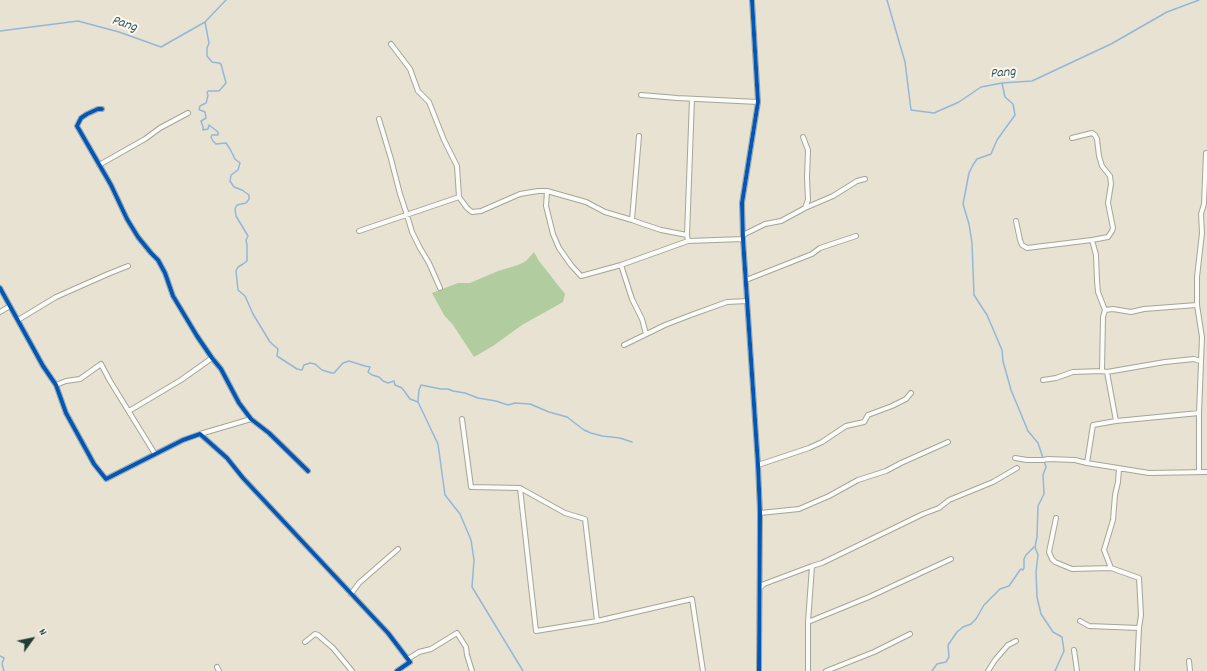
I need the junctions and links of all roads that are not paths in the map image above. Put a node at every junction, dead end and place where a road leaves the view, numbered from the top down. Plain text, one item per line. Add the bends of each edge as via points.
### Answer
1 (752, 0) edge
2 (391, 44) dead end
3 (641, 95) dead end
4 (692, 99) junction
5 (758, 102) junction
6 (102, 109) dead end
7 (188, 113) dead end
8 (379, 119) dead end
9 (640, 136) dead end
10 (803, 137) dead end
11 (1072, 138) dead end
12 (1206, 153) edge
13 (99, 165) junction
14 (865, 179) dead end
15 (547, 191) junction
16 (459, 197) junction
17 (805, 208) junction
18 (407, 215) junction
19 (632, 220) junction
20 (1016, 221) dead end
21 (360, 231) dead end
22 (687, 235) junction
23 (856, 236) dead end
24 (743, 237) junction
25 (1092, 240) junction
26 (688, 241) junction
27 (621, 265) junction
28 (128, 266) dead end
29 (746, 280) junction
30 (0, 288) edge
31 (440, 288) dead end
32 (747, 301) junction
33 (1197, 305) junction
34 (10, 306) junction
35 (1105, 310) junction
36 (0, 312) edge
37 (18, 320) junction
38 (646, 334) junction
39 (624, 345) dead end
40 (1202, 351) junction
41 (1207, 351) edge
42 (212, 358) junction
43 (1200, 361) junction
44 (1102, 371) junction
45 (1107, 372) junction
46 (1043, 380) dead end
47 (56, 385) junction
48 (911, 392) dead end
49 (129, 411) junction
50 (1199, 413) junction
51 (251, 419) junction
52 (462, 419) dead end
53 (1116, 421) junction
54 (200, 434) junction
55 (948, 442) dead end
56 (155, 454) junction
57 (1015, 458) dead end
58 (1087, 463) junction
59 (758, 465) junction
60 (1017, 468) dead end
61 (1119, 469) junction
62 (308, 471) dead end
63 (1199, 472) junction
64 (1207, 472) edge
65 (520, 488) junction
66 (760, 513) junction
67 (1056, 518) dead end
68 (398, 549) dead end
69 (951, 559) dead end
70 (812, 566) junction
71 (1111, 568) junction
72 (760, 588) junction
73 (351, 594) junction
74 (597, 621) junction
75 (1080, 621) dead end
76 (808, 622) junction
77 (1139, 628) junction
78 (910, 634) dead end
79 (1016, 641) dead end
80 (305, 642) dead end
81 (1074, 650) dead end
82 (408, 659) junction
83 (1189, 661) dead end
84 (352, 671) edge
85 (397, 671) edge
86 (472, 671) edge
87 (703, 671) edge
88 (759, 671) edge
89 (808, 671) edge
90 (826, 671) edge
91 (988, 671) edge
92 (1077, 671) edge
93 (1137, 671) edge
94 (1190, 671) edge

1 - 5 street
2 - 16 street via 410,69 418,92 429,102 457,166
3 - 4 street
4 - 5 street
4 - 22 street
5 - 24 street via 742,203
6 - 13 street via 81,118 78,126
7 - 13 street
8 - 18 street
9 - 19 street
10 - 17 street via 808,150 808,200
11 - 25 street via 1095,134 1102,166 1110,176 1108,203 1112,232 1108,237
12 - 33 street
13 - 42 street via 127,219 138,237 158,260 173,296
14 - 17 street
15 - 16 street via 520,194 472,212
15 - 19 street via 586,202 605,212
15 - 27 street via 546,206 553,234 559,248 581,276
16 - 18 street
17 - 24 street via 782,221 766,224
18 - 21 street
18 - 31 street via 412,232
19 - 22 street via 661,230
20 - 25 street via 1020,240 1027,248
22 - 26 street
23 - 29 street via 820,248 812,254
24 - 26 street
24 - 29 street
25 - 35 street via 1096,255 1098,292
26 - 27 street
27 - 38 street
28 - 37 street via 56,297
29 - 32 street
30 - 34 street
32 - 38 street via 727,302
32 - 59 street
33 - 35 street via 1131,312
33 - 40 street
34 - 36 street
34 - 37 street
35 - 44 street
37 - 47 street
38 - 39 street
40 - 41 street
40 - 43 street
42 - 49 street via 182,380
42 - 51 street
43 - 45 street via 1194,359 1165,362
43 - 50 street
44 - 45 street
44 - 46 street via 1073,372
45 - 53 street
47 - 49 street via 80,379 102,364
47 - 56 street via 66,413 94,464 106,479
48 - 59 street via 892,406 868,415 864,422 846,426 816,445
49 - 56 street
50 - 53 street
50 - 63 street
51 - 54 street
51 - 62 street
52 - 65 street via 471,487
53 - 58 street via 1093,425
54 - 56 street
54 - 73 street via 227,458
55 - 66 street via 886,471 858,480 830,496 799,509
57 - 58 street via 1075,460
58 - 61 street
59 - 66 street
60 - 70 street via 993,482 949,500 939,508
61 - 63 street via 1149,473
61 - 71 street via 1114,520 1104,550
63 - 64 street
65 - 74 street via 565,513 584,519
65 - 74 street via 536,631
66 - 72 street
67 - 71 street via 1049,552 1055,562 1072,569
68 - 73 street via 359,583
69 - 76 street
70 - 72 street via 764,584
70 - 76 street
71 - 77 street via 1139,578
72 - 88 street
73 - 82 street
74 - 87 street via 692,599
75 - 77 street via 1088,626
76 - 89 street
77 - 93 street
78 - 90 street
79 - 91 street via 1008,644
80 - 84 street via 315,634 318,635
81 - 92 street
82 - 85 street via 410,662
82 - 86 street via 419,652 431,650 457,633 466,647
83 - 94 street

